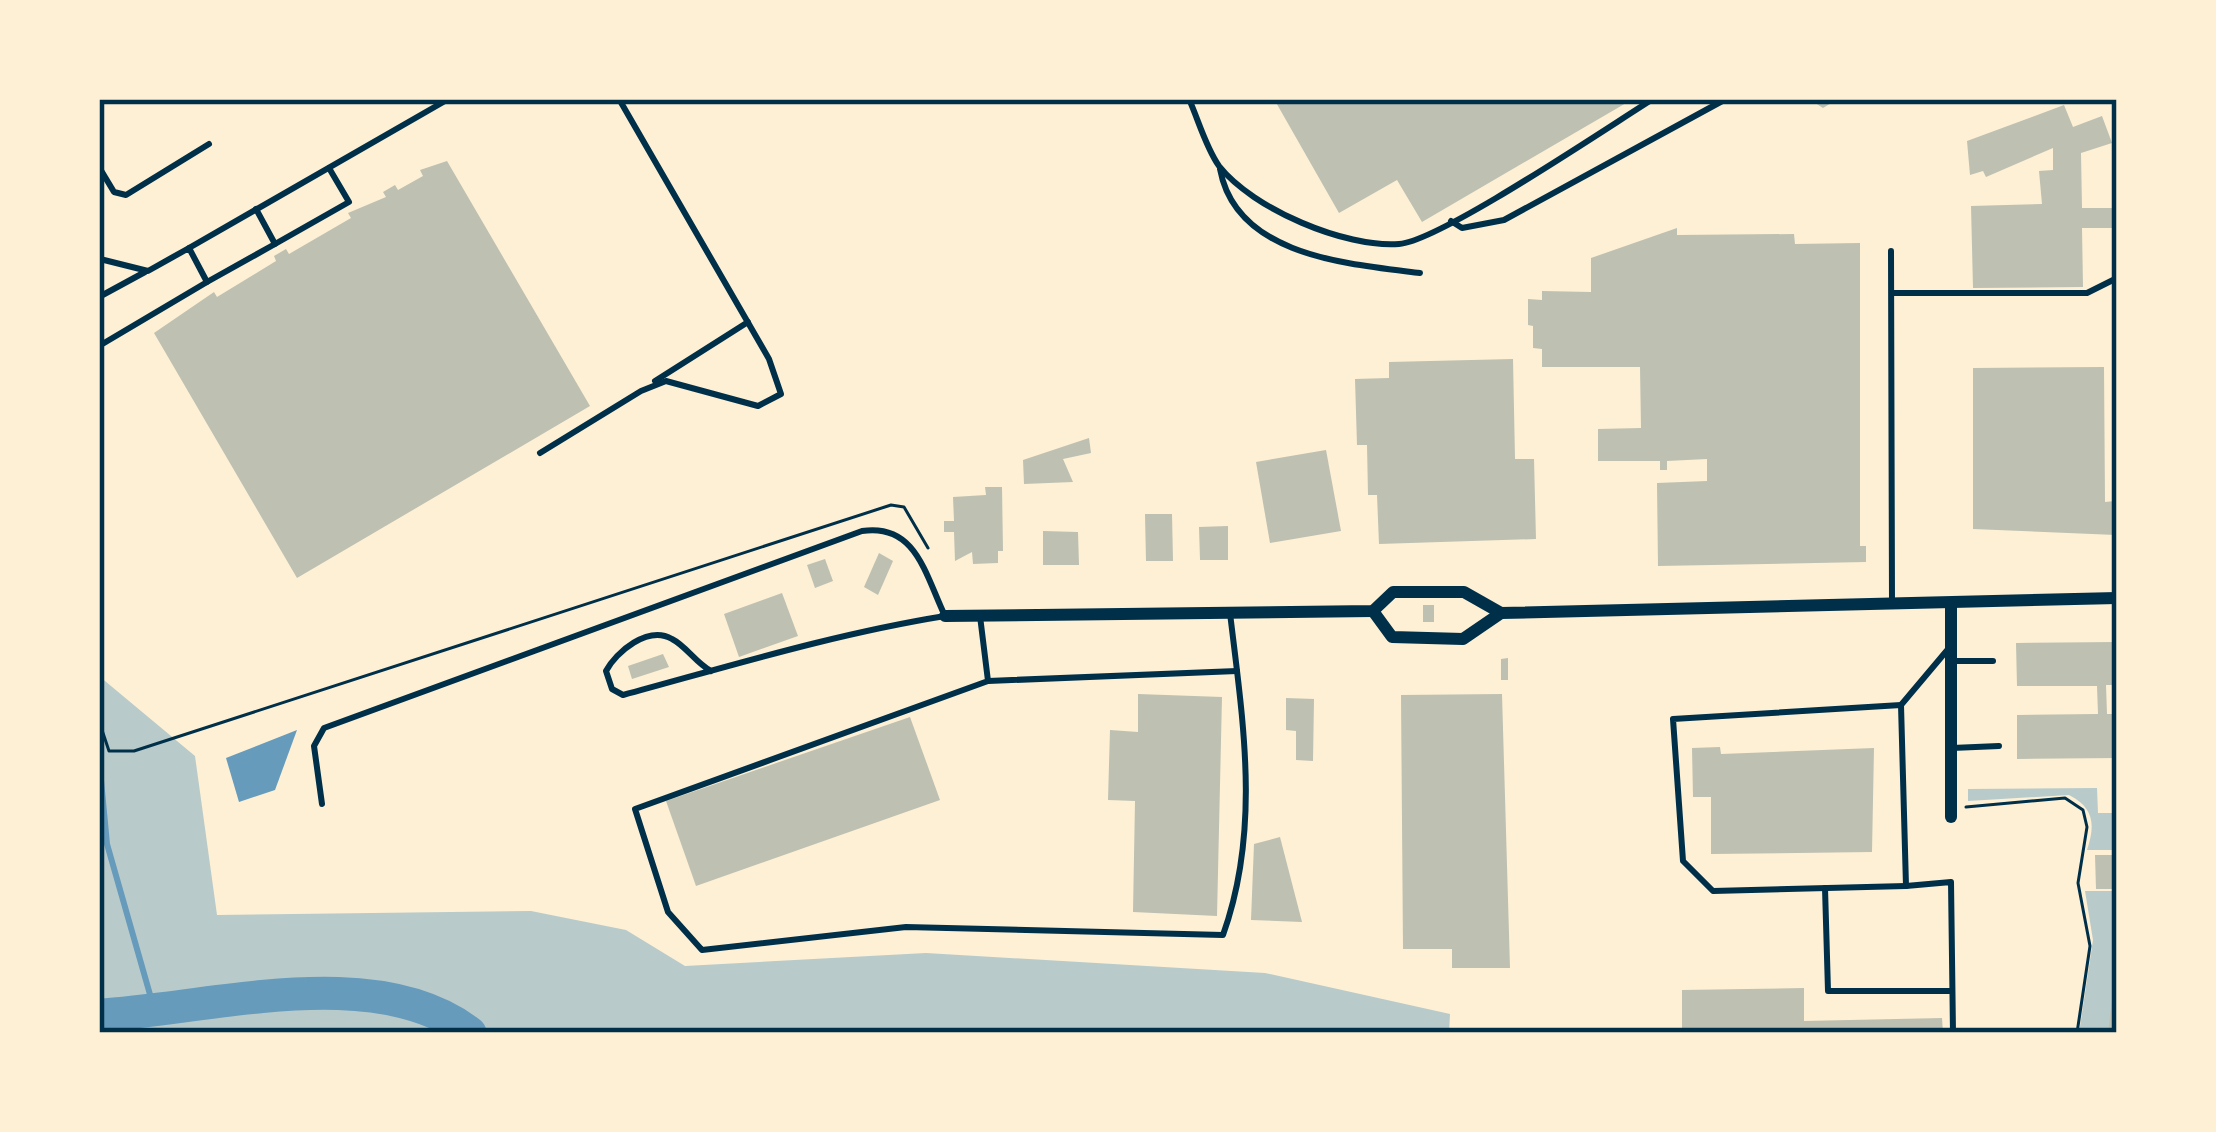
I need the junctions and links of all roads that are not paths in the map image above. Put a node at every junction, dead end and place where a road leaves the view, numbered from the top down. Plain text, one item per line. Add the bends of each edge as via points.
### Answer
1 (619, 99) edge
2 (1189, 99) edge
3 (1653, 99) edge
4 (1726, 99) edge
5 (445, 101) edge
6 (209, 144) dead end
7 (1220, 166) junction
8 (99, 167) edge
9 (329, 168) junction
10 (256, 209) junction
11 (1450, 221) junction
12 (275, 244) junction
13 (189, 248) junction
14 (1892, 251) dead end
15 (99, 257) edge
16 (100, 271) edge
17 (148, 271) junction
18 (1420, 273) dead end
19 (2117, 278) edge
20 (207, 282) junction
21 (1892, 293) junction
22 (99, 298) edge
23 (748, 322) junction
24 (99, 346) edge
25 (641, 391) junction
26 (540, 452) dead end
27 (2117, 598) edge
28 (1892, 605) junction
29 (1952, 605) junction
30 (1373, 611) junction
31 (1229, 613) junction
32 (1501, 613) junction
33 (980, 615) junction
34 (945, 616) junction
35 (1952, 645) junction
36 (1952, 661) junction
37 (1993, 662) dead end
38 (711, 671) junction
39 (1237, 671) junction
40 (988, 681) junction
41 (1901, 705) junction
42 (1999, 746) dead end
43 (1952, 748) junction
44 (322, 805) dead end
45 (1952, 812) road end
46 (1906, 886) junction
47 (1825, 888) junction
48 (1952, 991) junction
49 (1953, 1033) edge

1 - 23 lane
2 - 7 lane
3 - 11 lane
4 - 11 lane via 1504,220 1462,228
5 - 9 lane
6 - 8 lane via 126,195
7 - 11 lane via 1280,214 1349,239 1403,244
7 - 18 lane via 1225,197 1256,231 1293,249
9 - 10 lane
9 - 12 lane via 349,202
10 - 12 lane
10 - 13 lane
12 - 20 lane
13 - 17 lane
13 - 20 lane
14 - 21 lane
15 - 16 lane
15 - 17 lane
17 - 22 lane
19 - 21 lane via 2087,293
20 - 24 lane
21 - 28 lane
23 - 25 lane
23 - 25 lane via 780,381 773,403 734,402 666,381
25 - 26 lane
27 - 29 street
28 - 29 street
28 - 32 street
29 - 35 street
30 - 31 street
30 - 32 street via 1393,592 1464,592
30 - 32 street via 1392,638 1463,638
31 - 33 street
31 - 39 lane
33 - 34 street
33 - 40 lane
34 - 38 lane via 853,631
34 - 44 lane via 910,542 886,528 862,531 324,728 314,746
35 - 36 street
35 - 41 lane
36 - 37 lane
36 - 43 street
38 - 38 lane via 672,638 616,652 606,671 623,695
39 - 40 lane
39 - 40 lane via 1247,814 1223,935 906,927 702,950 668,912 634,809
41 - 46 lane
41 - 47 lane via 1673,719 1683,861 1713,891
42 - 43 lane
43 - 45 street
46 - 47 lane
46 - 48 lane via 1951,882
47 - 48 lane via 1828,992
48 - 49 lane

